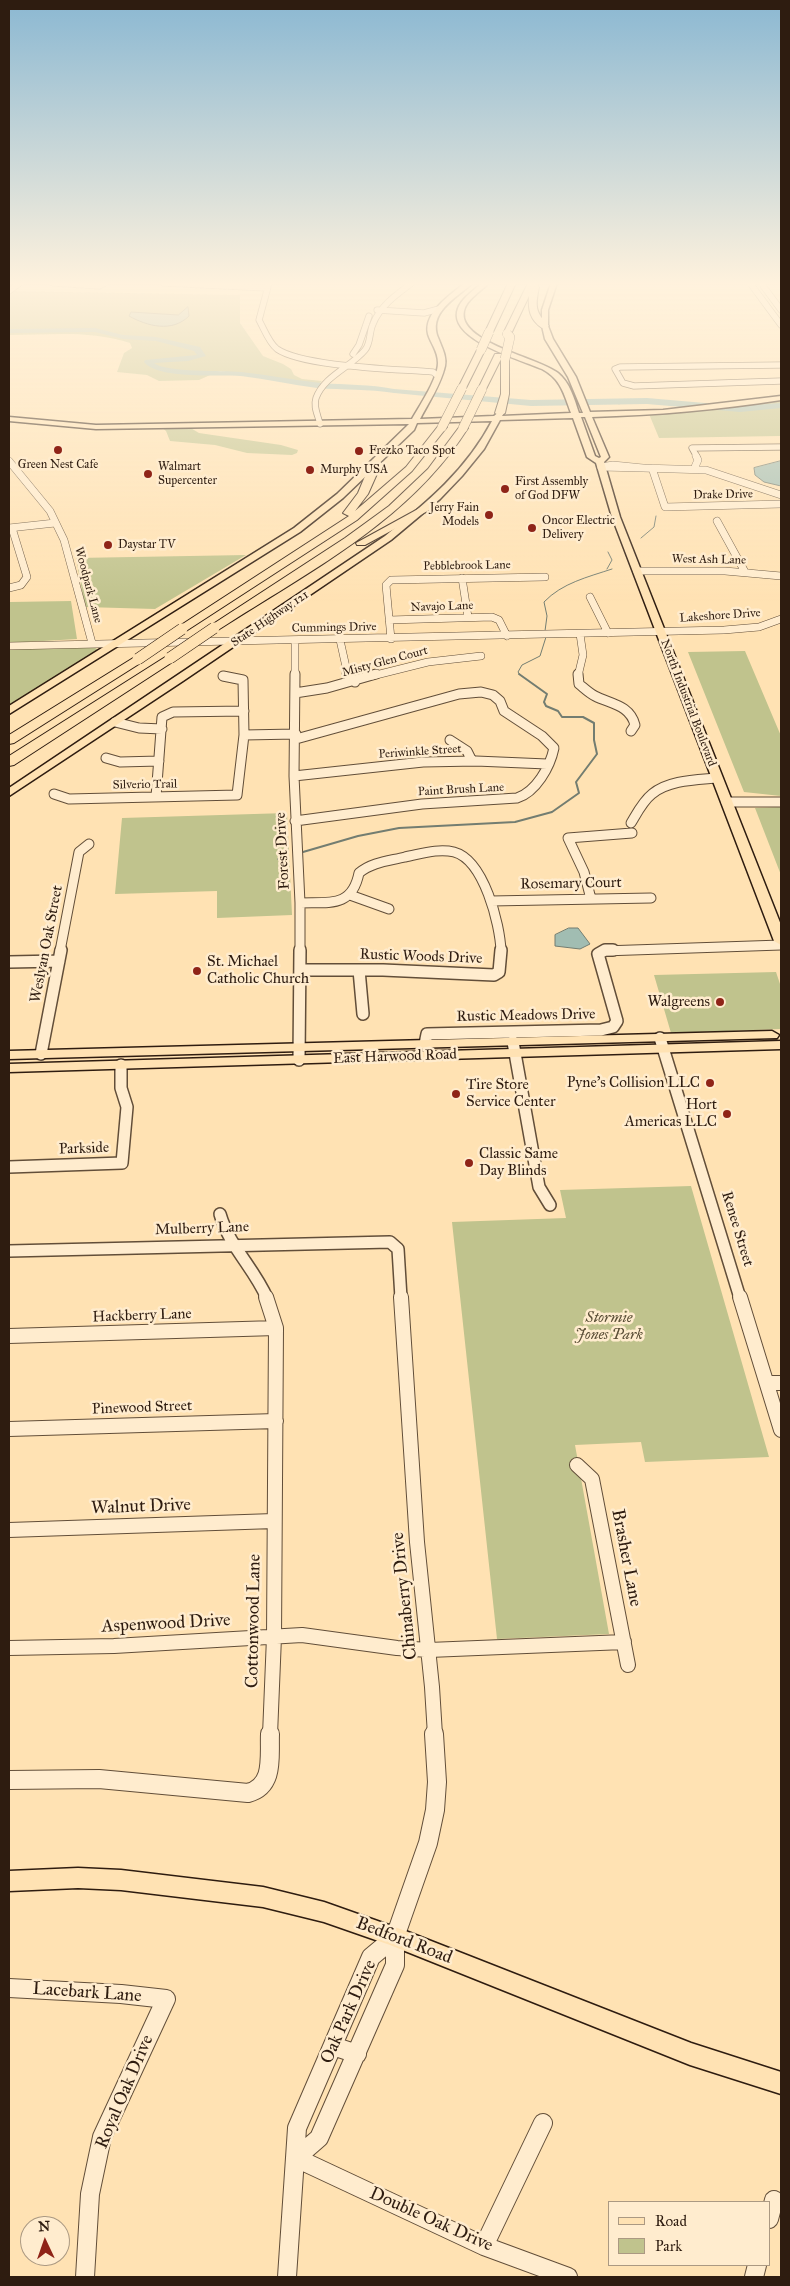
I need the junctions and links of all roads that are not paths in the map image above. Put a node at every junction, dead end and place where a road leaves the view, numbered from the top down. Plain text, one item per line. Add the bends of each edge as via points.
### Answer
1 (323, 390) edge
2 (432, 390) edge
3 (461, 390) edge
4 (482, 390) edge
5 (505, 390) edge
6 (566, 390) edge
7 (577, 390) edge
8 (780, 396) edge
9 (425, 402) junction
10 (432, 409) dead end
11 (574, 410) junction
12 (585, 410) junction
13 (656, 410) junction
14 (501, 411) junction
15 (443, 412) dead end
16 (518, 416) junction
17 (9, 419) edge
18 (320, 422) junction
19 (413, 424) junction
20 (492, 429) junction
21 (781, 447) edge
22 (9, 462) edge
23 (374, 464) junction
24 (600, 464) junction
25 (652, 468) junction
26 (694, 468) junction
27 (781, 495) edge
28 (781, 504) edge
29 (429, 506) junction
30 (717, 521) dead end
31 (55, 523) junction
32 (10, 528) edge
33 (637, 571) junction
34 (745, 572) junction
35 (781, 576) edge
36 (263, 578) junction
37 (462, 578) junction
38 (545, 578) dead end
39 (9, 588) edge
40 (275, 588) junction
41 (590, 597) dead end
42 (468, 617) junction
43 (781, 619) edge
44 (389, 620) junction
45 (660, 631) junction
46 (608, 633) junction
47 (580, 634) junction
48 (507, 636) junction
49 (391, 639) junction
50 (239, 640) junction
51 (295, 640) junction
52 (340, 640) junction
53 (119, 642) junction
54 (92, 643) junction
55 (9, 646) edge
56 (481, 656) dead end
57 (223, 676) dead end
58 (355, 682) junction
59 (295, 693) junction
60 (9, 711) edge
61 (244, 711) junction
62 (115, 722) junction
63 (162, 729) junction
64 (631, 732) dead end
65 (244, 735) junction
66 (296, 736) junction
67 (9, 740) edge
68 (450, 740) dead end
69 (106, 758) dead end
70 (366, 760) dead end
71 (159, 761) junction
72 (472, 761) junction
73 (9, 762) edge
74 (548, 764) junction
75 (373, 768) junction
76 (294, 776) junction
77 (717, 778) junction
78 (9, 793) edge
79 (54, 794) dead end
80 (156, 797) junction
81 (726, 802) junction
82 (781, 802) edge
83 (295, 821) junction
84 (631, 823) dead end
85 (632, 833) dead end
86 (89, 844) dead end
87 (350, 895) junction
88 (591, 898) junction
89 (651, 898) dead end
90 (491, 901) junction
91 (300, 903) junction
92 (389, 909) dead end
93 (781, 943) edge
94 (59, 961) junction
95 (9, 962) edge
96 (300, 970) junction
97 (359, 970) junction
98 (363, 1014) dead end
99 (781, 1035) edge
100 (662, 1044) junction
101 (781, 1045) edge
102 (514, 1048) junction
103 (425, 1050) junction
104 (299, 1054) junction
105 (9, 1055) edge
106 (122, 1058) junction
107 (40, 1061) junction
108 (9, 1068) edge
109 (9, 1167) edge
110 (550, 1205) dead end
111 (220, 1214) dead end
112 (233, 1244) junction
113 (395, 1246) joint
114 (9, 1251) edge
115 (276, 1328) junction
116 (9, 1336) edge
117 (767, 1383) junction
118 (781, 1383) edge
119 (276, 1421) junction
120 (9, 1429) edge
121 (781, 1430) edge
122 (576, 1465) dead end
123 (274, 1521) junction
124 (9, 1530) edge
125 (274, 1637) junction
126 (624, 1642) junction
127 (9, 1648) edge
128 (429, 1650) junction
129 (628, 1665) dead end
130 (9, 1780) edge
131 (9, 1881) edge
132 (395, 1937) junction
133 (9, 1988) edge
134 (166, 1999) joint
135 (334, 2046) junction
136 (357, 2054) junction
137 (781, 2083) edge
138 (543, 2123) dead end
139 (296, 2158) junction
140 (774, 2200) dead end
141 (770, 2215) edge
142 (484, 2246) junction
143 (85, 2277) edge
144 (287, 2277) edge
145 (568, 2277) edge

1 - 18 street via 315,401
2 - 9 main road
3 - 36 highway, bridge via 442,427 416,461 377,499
4 - 40 highway, bridge via 456,440 433,469 401,500 362,531
5 - 14 highway
6 - 11 main road, North Industrial Boulevard
7 - 12 main road, North Industrial Boulevard
8 - 13 main road
8 - 13 main road via 714,407
9 - 10 main road
9 - 19 main road
11 - 12 main road
11 - 14 main road
11 - 16 main road
11 - 24 main road, North Industrial Boulevard via 591,457
12 - 13 main road
12 - 24 main road, North Industrial Boulevard via 605,457
14 - 15 main road
14 - 16 main road
14 - 19 main road
14 - 20 main road, State Highway 121
16 - 20 main road
17 - 18 main road via 79,425
18 - 19 main road
18 - 19 main road via 391,422 409,428
19 - 20 main road via 477,422
19 - 23 main road
20 - 29 main road, State Highway 121 via 471,459
21 - 26 street via 692,448 698,460
22 - 31 street, Woodpark Lane via 50,511
23 - 36 highway via 362,494 344,516 263,574
23 - 53 main road via 297,530
24 - 25 street
24 - 33 main road, North Industrial Boulevard
25 - 26 street
25 - 28 street, Drake Drive via 665,507
26 - 27 street
29 - 40 highway via 285,586
29 - 50 main road, State Highway 121 via 380,544
30 - 34 street
31 - 32 street
31 - 54 street, Woodpark Lane via 70,554
32 - 39 street via 27,578 21,585
33 - 34 street, West Ash Lane
33 - 45 main road, North Industrial Boulevard
34 - 35 street, West Ash Lane
36 - 67 highway, bridge
37 - 38 street, Pebblebrook Lane
37 - 42 street
37 - 44 street, Pebblebrook Lane via 390,581 386,585
40 - 73 highway, bridge
41 - 46 street
42 - 44 street, Navajo Lane
42 - 48 street, Navajo Lane via 495,618
43 - 45 street, Lakeshore Drive via 744,629
44 - 49 street
45 - 46 street, Cummings Drive
45 - 77 main road, North Industrial Boulevard
46 - 47 street, Cummings Drive
47 - 48 street, Cummings Drive
47 - 64 street via 583,658 577,672 579,684 631,713 635,724
48 - 49 street, Cummings Drive
49 - 52 street, Cummings Drive
50 - 51 street, Cummings Drive
50 - 53 street, Cummings Drive
50 - 62 main road, State Highway 121
51 - 52 street, Cummings Drive
51 - 59 street, Forest Drive
52 - 58 street via 347,675
53 - 54 street, Cummings Drive
53 - 60 main road
54 - 55 street, Cummings Drive
56 - 58 street, Misty Glen Court via 418,663
57 - 61 street via 243,680
58 - 59 street, Misty Glen Court
59 - 66 street, Forest Drive
61 - 63 street via 173,712 162,717
61 - 65 street
62 - 63 street
62 - 78 main road, State Highway 121
63 - 71 street
65 - 66 street, Paint Brush Lane
65 - 80 street, Silverio Trail via 238,795
66 - 74 street, Paint Brush Lane via 459,694 481,692 493,695 504,711 553,745
66 - 76 street, Forest Drive
68 - 72 street via 467,751
69 - 71 street via 120,762
70 - 75 street
71 - 80 street
72 - 74 street, Periwinkle Street
72 - 75 street, Periwinkle Street via 407,763
74 - 83 street, Paint Brush Lane via 543,776 526,794 507,800 414,805
75 - 76 street, Periwinkle Street
76 - 83 street, Forest Drive
77 - 81 main road, North Industrial Boulevard
77 - 84 street via 657,791 645,801
79 - 80 street, Silverio Trail via 69,799
81 - 82 street
81 - 93 main road, North Industrial Boulevard
83 - 91 street, Forest Drive
85 - 88 street via 568,838 584,872
86 - 94 street, Weslyan Oak Street via 79,852
87 - 90 street, Rustic Woods Drive via 355,890 359,873 372,864 451,852 460,854 469,862
87 - 91 street via 336,901
87 - 92 street
88 - 89 street, Rosemary Court
88 - 90 street, Rosemary Court
90 - 97 street, Rustic Woods Drive via 499,931 500,964 497,974 478,976
91 - 96 street, Forest Drive
93 - 103 street, Rustic Meadows Drive via 604,950 598,954 617,1020 613,1027 601,1030 427,1034
94 - 95 street
94 - 107 street, Weslyan Oak Street
96 - 97 street, Rustic Woods Drive
96 - 104 street, Forest Drive
97 - 98 street
99 - 100 main road, East Harwood Road
100 - 101 main road, East Harwood Road
100 - 102 main road, East Harwood Road
100 - 117 street, Renee Street
102 - 103 main road, East Harwood Road
102 - 110 street via 540,1187
103 - 104 main road, East Harwood Road
104 - 106 main road, East Harwood Road
105 - 107 main road, East Harwood Road
106 - 107 main road, East Harwood Road
106 - 109 street, Parkside via 122,1088 127,1107 122,1163
107 - 108 main road, East Harwood Road
111 - 112 street, Cottonwood Lane via 223,1230
112 - 113 street, Mulberry Lane via 380,1241
112 - 114 street, Mulberry Lane
112 - 115 street, Cottonwood Lane via 258,1281 272,1310
113 - 128 street, Chinaberry Drive via 398,1249 403,1304 417,1542
115 - 116 street, Hackberry Lane
115 - 119 street, Cottonwood Lane
117 - 118 street
117 - 121 street, Renee Street
119 - 120 street, Pinewood Street
119 - 123 street, Cottonwood Lane
122 - 126 street, Brasher Lane via 592,1479
123 - 124 street, Walnut Drive
123 - 125 street, Cottonwood Lane
125 - 127 street, Aspenwood Drive
125 - 128 street, Aspenwood Drive via 302,1635
125 - 130 street, Cottonwood Lane via 268,1778 256,1792 111,1781
126 - 128 street, Aspenwood Drive
126 - 129 street, Brasher Lane
128 - 132 street, Chinaberry Drive via 435,1810 428,1843
131 - 132 main road, Bedford Road via 121,1880 263,1897 324,1912
132 - 135 street, Oak Park Drive via 371,1957
132 - 136 street, Oak Park Drive via 395,1965
132 - 137 main road, Bedford Road via 690,2054
133 - 134 street, Lacebark Lane
134 - 143 street, Royal Oak Drive via 102,2137 90,2194
135 - 136 street
135 - 139 street, Oak Park Drive via 297,2128
136 - 139 street, Oak Park Drive via 319,2138
138 - 142 street
139 - 142 street, Double Oak Drive
139 - 144 street, Oak Park Drive
140 - 141 street
142 - 145 street, Double Oak Drive

